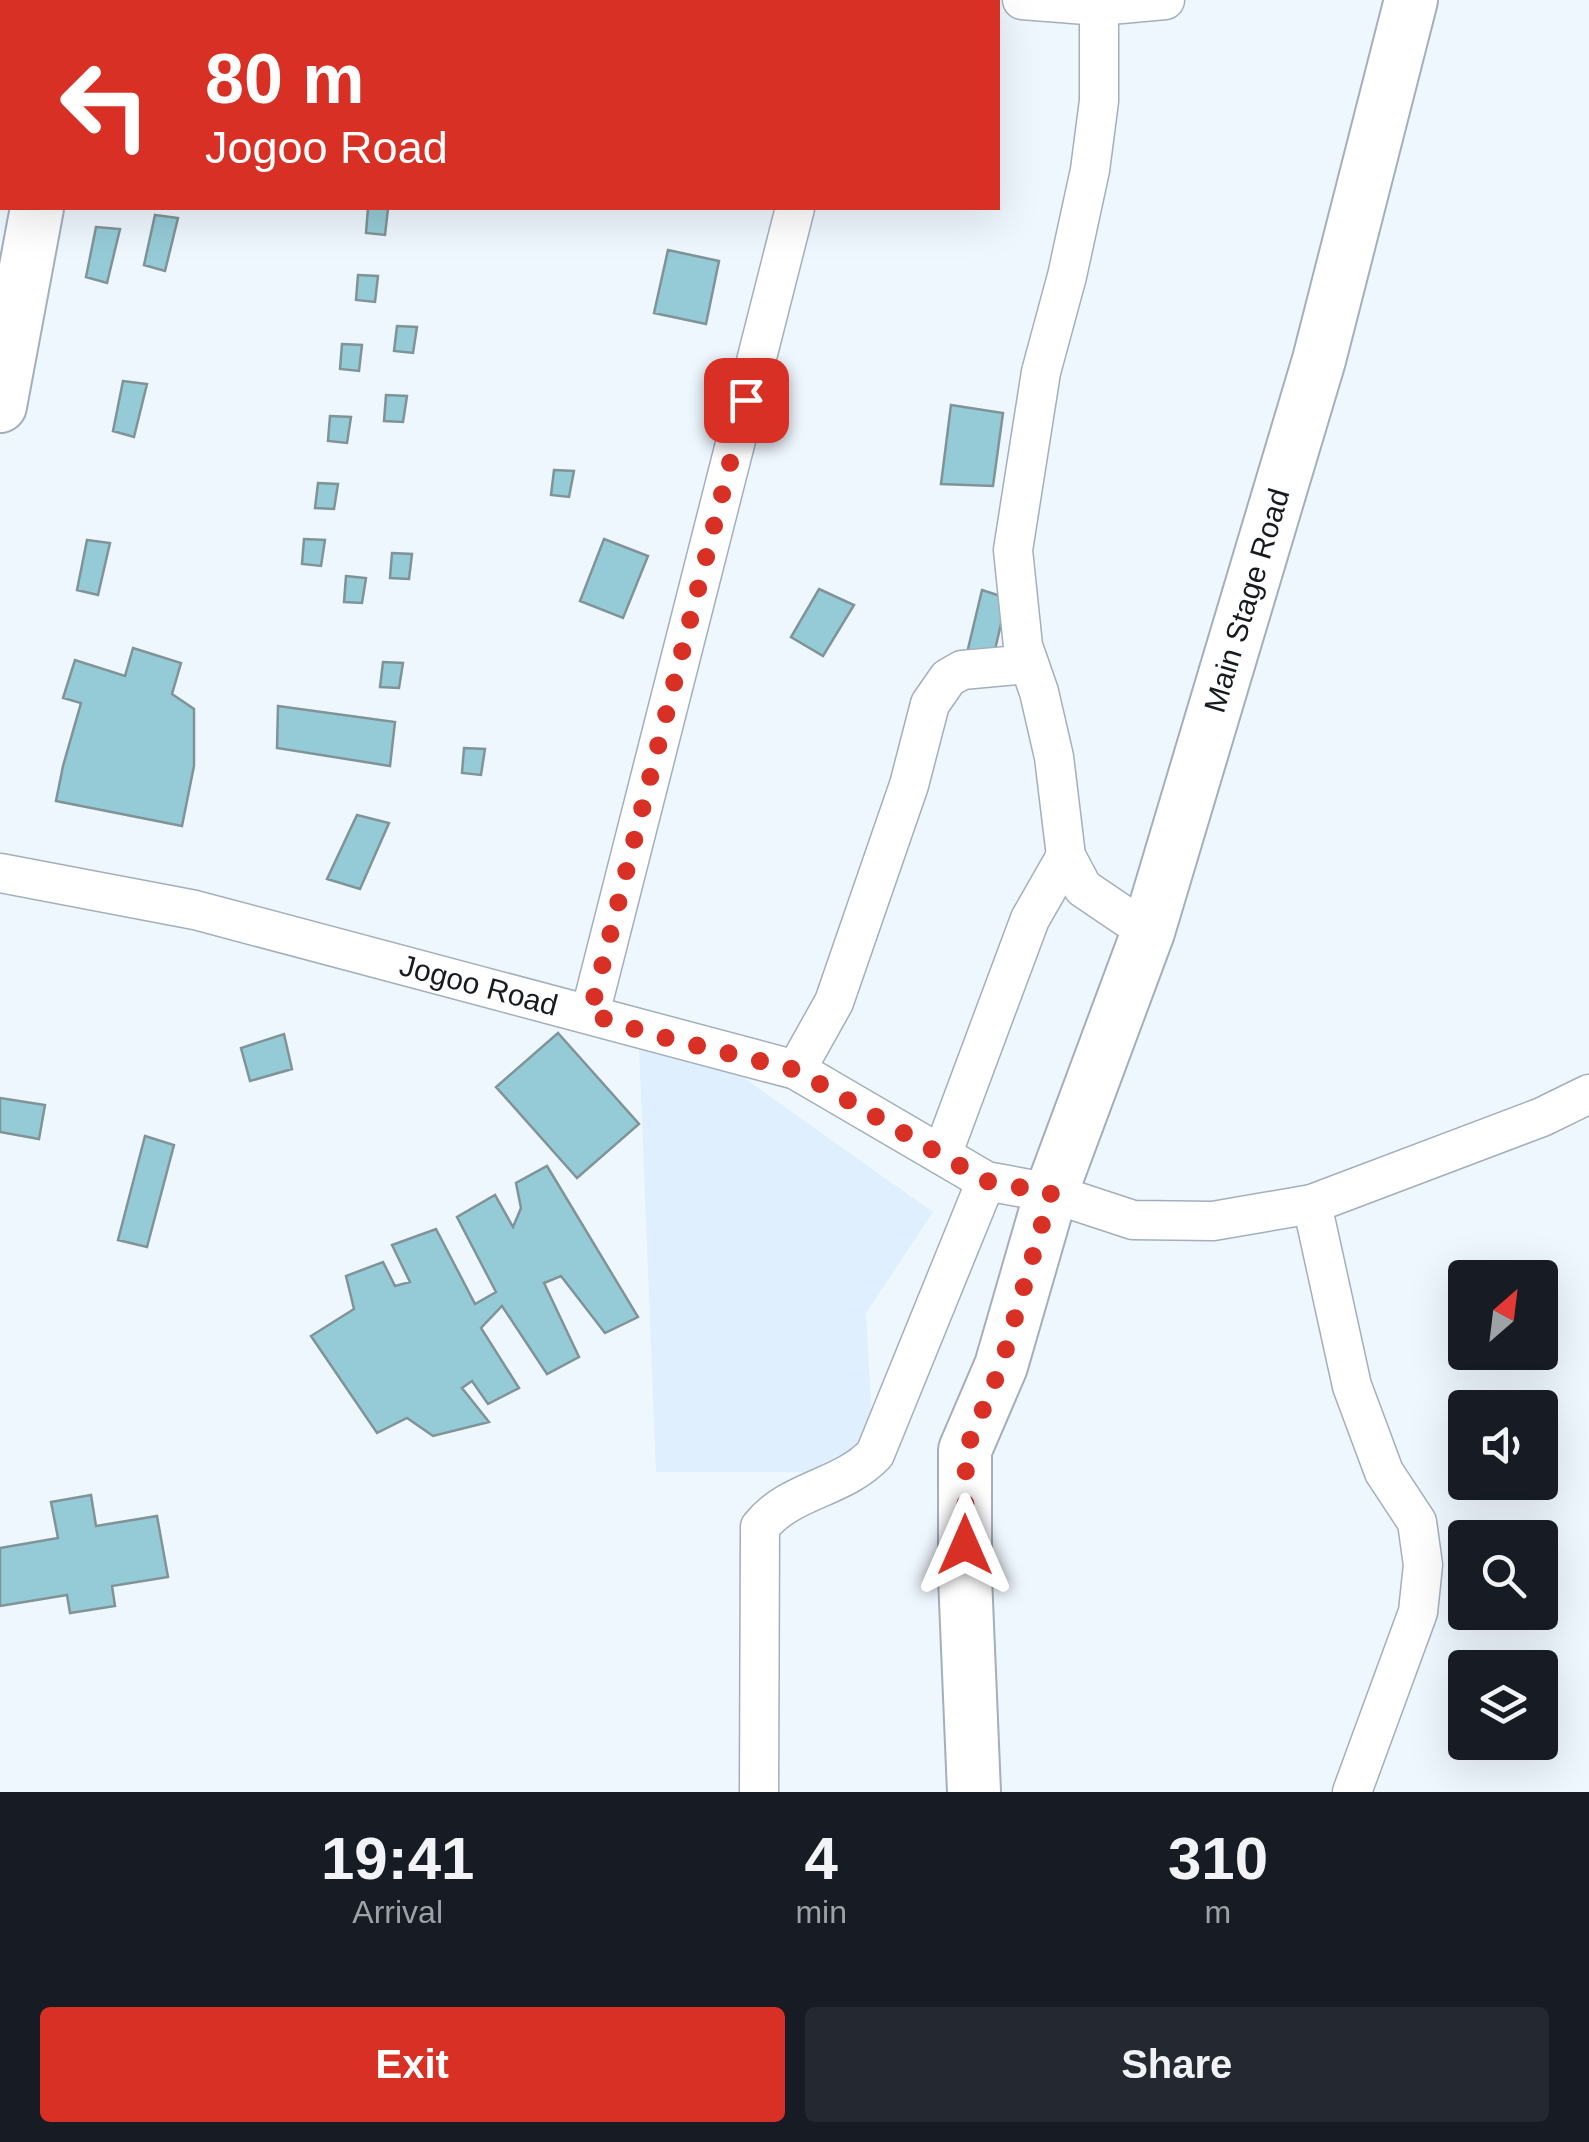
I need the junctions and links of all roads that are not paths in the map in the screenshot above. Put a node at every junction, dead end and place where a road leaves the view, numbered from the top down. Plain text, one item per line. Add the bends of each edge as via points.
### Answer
1 (1022, 0) edge
2 (1165, 0) edge
3 (1411, 0) edge
4 (1099, 6) junction
5 (37, 210) edge
6 (794, 210) edge
7 (5, 345) edge
8 (0, 403) edge
9 (1029, 664) junction
10 (1066, 856) junction
11 (0, 873) edge
12 (1148, 932) junction
13 (590, 1014) junction
14 (796, 1070) junction
15 (1589, 1094) edge
16 (942, 1155) junction
17 (986, 1181) junction
18 (1051, 1193) junction
19 (1312, 1204) junction
20 (758, 1792) edge
21 (974, 1792) edge
22 (1352, 1792) edge

1 - 4 street
2 - 4 street
3 - 12 street, Main Stage Road via 1319,360
4 - 9 street via 1100,101 1090,170 1040,372 1012,550
5 - 7 street
6 - 13 street
7 - 8 street
9 - 10 street via 1054,757
9 - 14 street via 962,670 930,704 834,1002
10 - 12 street via 1082,888
10 - 16 street via 1030,919
11 - 13 street, Jogoo Road via 195,910
12 - 18 street, Main Stage Road
13 - 14 street, Jogoo Road
14 - 16 street, Jogoo Road
15 - 19 street, Jogoo Road
16 - 17 street, Jogoo Road
17 - 18 street, Jogoo Road
17 - 20 street via 875,1454 861,1469 774,1509 760,1527
18 - 19 street, Jogoo Road via 1134,1220 1213,1221
18 - 21 street, Main Stage Road via 1001,1366 966,1450
19 - 22 street via 1352,1386 1384,1472 1417,1522 1424,1564 1418,1612

